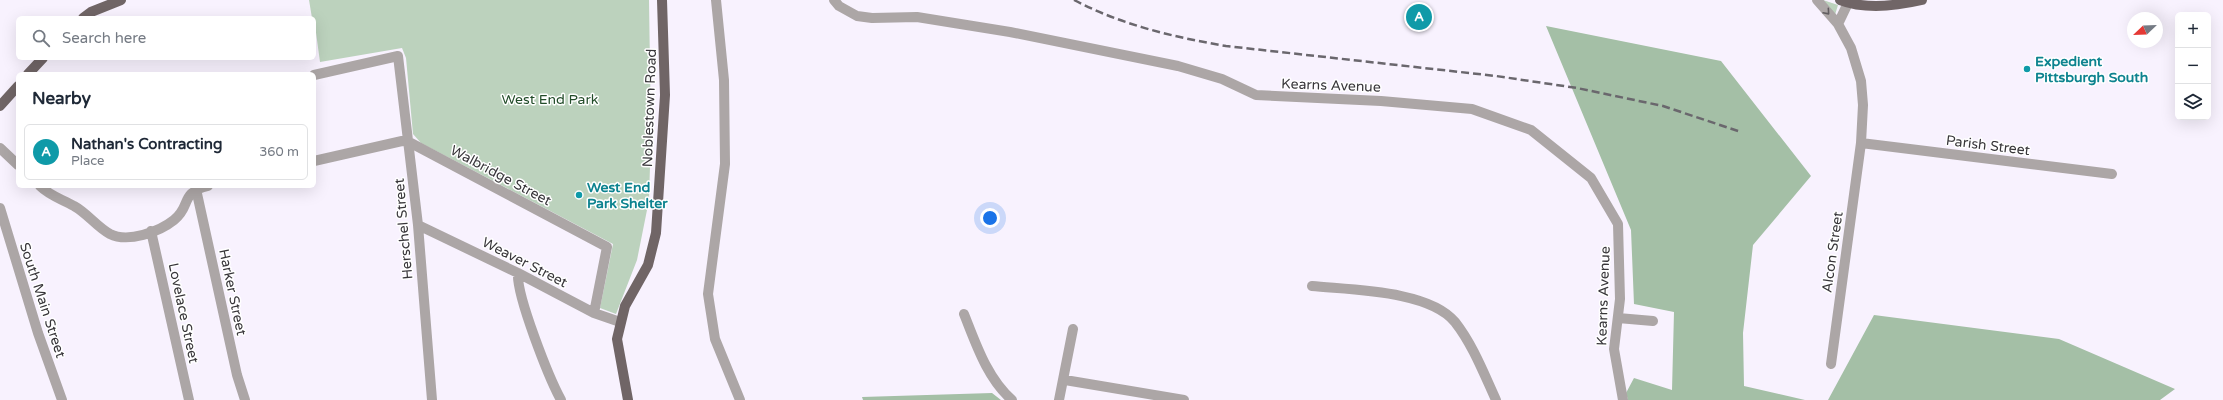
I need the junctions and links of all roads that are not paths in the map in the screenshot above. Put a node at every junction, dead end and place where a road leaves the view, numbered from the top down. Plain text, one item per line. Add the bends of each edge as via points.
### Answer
1 (121, 0) edge
2 (662, 0) edge
3 (716, 0) edge
4 (834, 0) edge
5 (1817, 0) edge
6 (1922, 0) edge
7 (1844, 2) edge
8 (86, 16) edge
9 (1838, 24) junction
10 (41, 60) edge
11 (30, 72) edge
12 (316, 75) edge
13 (16, 88) edge
14 (0, 106) edge
15 (409, 142) junction
16 (1861, 143) junction
17 (0, 148) edge
18 (316, 161) edge
19 (16, 163) edge
20 (2112, 174) dead end
21 (42, 188) edge
22 (200, 188) edge
23 (196, 189) junction
24 (0, 208) edge
25 (418, 225) junction
26 (151, 231) junction
27 (518, 273) junction
28 (1312, 286) dead end
29 (594, 313) junction
30 (964, 314) dead end
31 (1618, 318) junction
32 (1653, 321) dead end
33 (620, 322) junction
34 (1073, 328) dead end
35 (1831, 364) dead end
36 (1065, 380) junction
37 (62, 400) edge
38 (189, 400) edge
39 (245, 400) edge
40 (432, 400) edge
41 (561, 400) edge
42 (628, 400) edge
43 (740, 400) edge
44 (1012, 400) edge
45 (1060, 400) edge
46 (1184, 400) edge
47 (1496, 400) edge
48 (1623, 400) edge

1 - 8 main road
2 - 33 main road, Noblestown Road via 665,95 656,233 648,265 625,306
3 - 43 street via 724,80 725,164 708,294 715,339
4 - 31 street, Kearns Avenue via 839,6 857,16 917,17 1010,32 1178,66 1222,79 1256,95 1381,101 1472,109 1531,130 1591,178 1618,224
5 -> 9 street, Alcon Street
6 - 7 main road via 1899,6
7 - 9 street
9 - 16 street, Alcon Street via 1851,48 1861,81
10 - 11 main road
12 - 15 street, Herschel Street via 398,56
13 - 14 main road
15 - 18 street via 402,141
15 - 25 street, Herschel Street
15 - 29 street, Walbridge Street via 607,247
16 - 20 street, Parish Street
16 - 35 street, Alcon Street
17 - 19 street
21 - 26 street via 79,209 110,234 128,237
22 - 23 street
23 - 26 street via 189,195 181,213 174,220
23 - 39 street, Harker Street via 237,375
24 - 37 street, South Main Street via 38,334
25 - 27 street, Weaver Street
25 - 40 street, Herschel Street
26 - 38 street, Lovelace Street
27 - 29 street, Weaver Street
27 - 41 street via 517,282 539,350
28 - 47 street via 1403,296 1429,303 1454,320 1468,341
29 - 33 street, Weaver Street
30 - 44 street via 988,368 1003,392
31 - 32 street
31 - 48 street, Kearns Avenue via 1614,348
33 - 42 main road, Noblestown Road via 617,339
34 - 36 street
36 - 45 street
36 - 46 street

